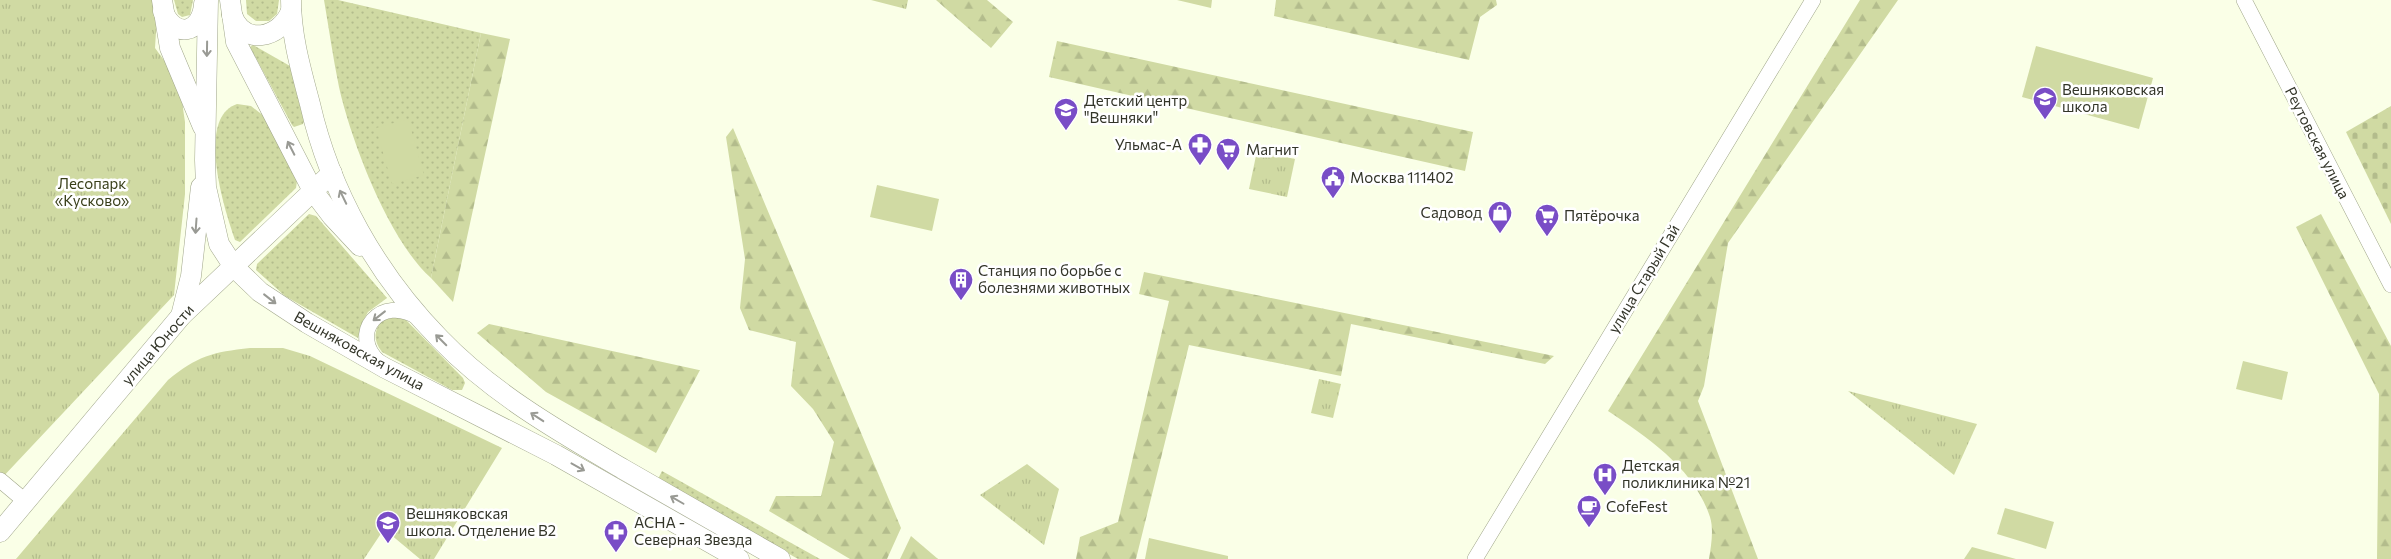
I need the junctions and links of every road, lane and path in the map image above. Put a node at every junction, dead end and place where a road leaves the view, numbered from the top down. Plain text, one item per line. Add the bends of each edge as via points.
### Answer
1 (206, 0) edge
2 (1813, 0) edge
3 (2244, 0) edge
4 (163, 6) edge
5 (230, 6) edge
6 (291, 12) edge
7 (206, 133) junction
8 (205, 160) junction
9 (332, 173) junction
10 (313, 191) junction
11 (234, 267) junction
12 (383, 271) junction
13 (2391, 285) edge
14 (181, 316) junction
15 (422, 321) junction
16 (385, 368) junction
17 (0, 480) edge
18 (25, 501) junction
19 (0, 532) edge
20 (739, 559) edge
21 (780, 559) edge
22 (1475, 559) edge

1 - 4 main road via 204,14 193,28 177,28 170,24
1 -> 7 main road
2 - 22 street, улица Старый Гай
3 - 13 street, Реутовская улица
4 - 7 main road, Вешняковская улица via 170,48
5 - 6 main road via 241,30 257,35 275,32
10 -> 5 main road via 240,50
6 - 9 main road via 313,119
7 - 8 main road, Вешняковская улица
8 - 11 main road, Вешняковская улица via 206,188 214,229 219,244
8 -> 14 main road via 191,276
9 - 10 main road, улица Юности
12 -> 9 main road
10 - 11 main road, улица Юности
10 - 12 main road
11 - 14 main road, улица Юности
11 -> 16 main road, Вешняковская улица via 278,305
12 - 15 main road
14 - 18 main road, улица Юности
15 -> 16 street via 399,310 389,310 374,319 367,335 367,345 373,357
21 -> 15 main road via 532,414 477,373
16 -> 20 main road, Вешняковская улица via 556,455
17 - 18 street
18 - 19 main road, улица Юности

